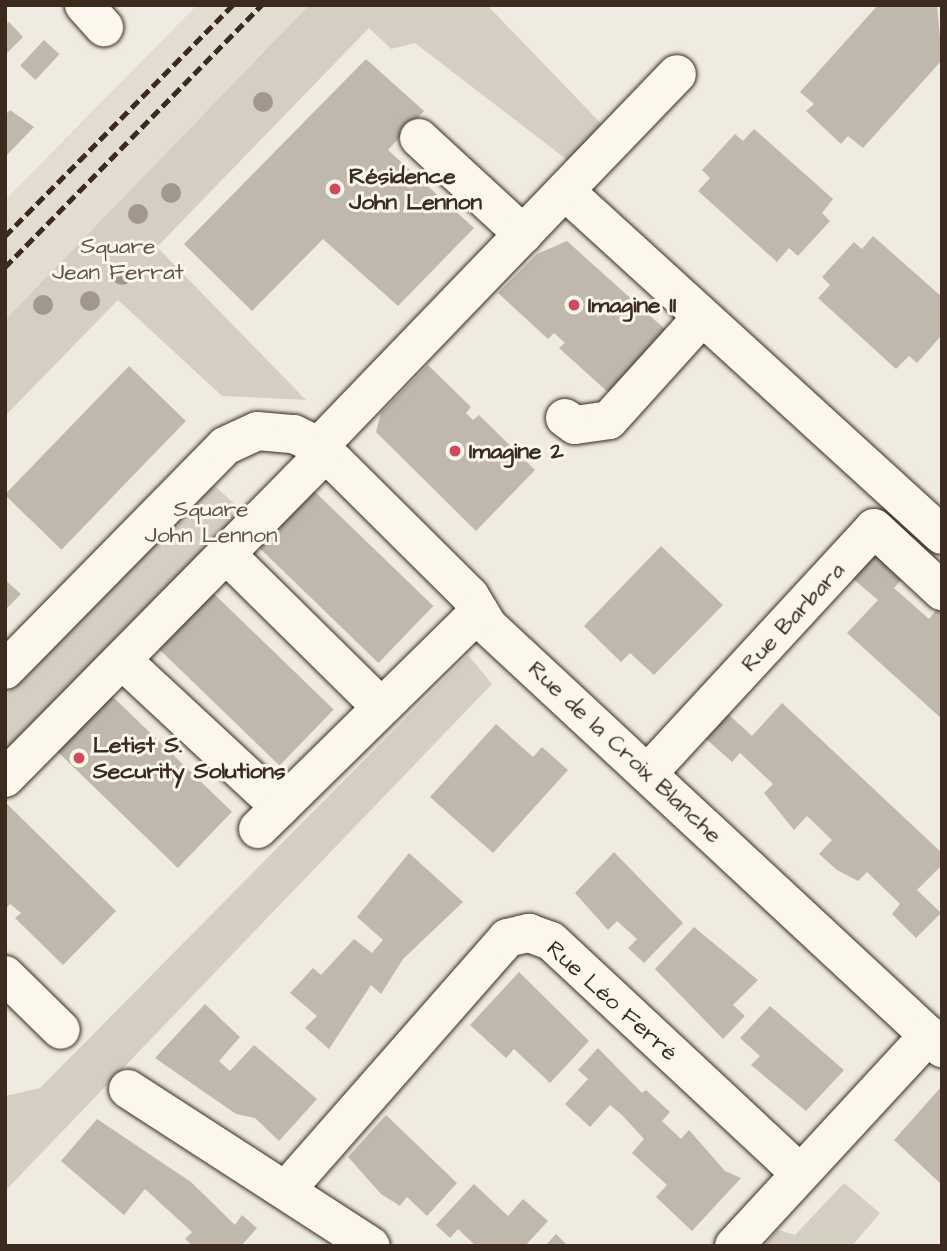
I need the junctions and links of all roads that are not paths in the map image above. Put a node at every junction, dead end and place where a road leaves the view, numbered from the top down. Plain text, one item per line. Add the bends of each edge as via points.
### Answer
1 (677, 74) dead end
2 (419, 138) dead end
3 (565, 191) junction
4 (523, 234) junction
5 (702, 317) junction
6 (565, 418) dead end
7 (323, 449) junction
8 (942, 535) edge
9 (226, 554) junction
10 (942, 591) edge
11 (480, 612) junction
12 (122, 660) junction
13 (5, 670) edge
14 (381, 707) junction
15 (648, 773) junction
16 (5, 778) edge
17 (5, 975) edge
18 (61, 1030) dead end
19 (935, 1041) edge
20 (128, 1089) dead end
21 (800, 1173) junction
22 (286, 1189) junction
23 (371, 1246) edge
24 (734, 1246) edge

1 - 3 street
2 - 4 street
3 - 4 street
3 - 5 street
4 - 7 street
5 - 6 street via 609,420 575,425
5 - 8 street
7 - 9 street
7 - 11 street, Rue de la Croix Blanche
7 - 13 street via 275,430 257,431 225,446
9 - 12 street
9 - 14 street
10 - 15 street, Rue Barbara via 874,528
11 - 14 street
11 - 15 street, Rue de la Croix Blanche
12 - 14 street via 269,818
12 - 16 street
15 - 19 street, Rue de la Croix Blanche
17 - 18 street
19 - 21 street
20 - 22 street
21 - 22 street, Rue Léo Ferré via 551,941 529,933 507,938
21 - 24 street
22 - 23 street

